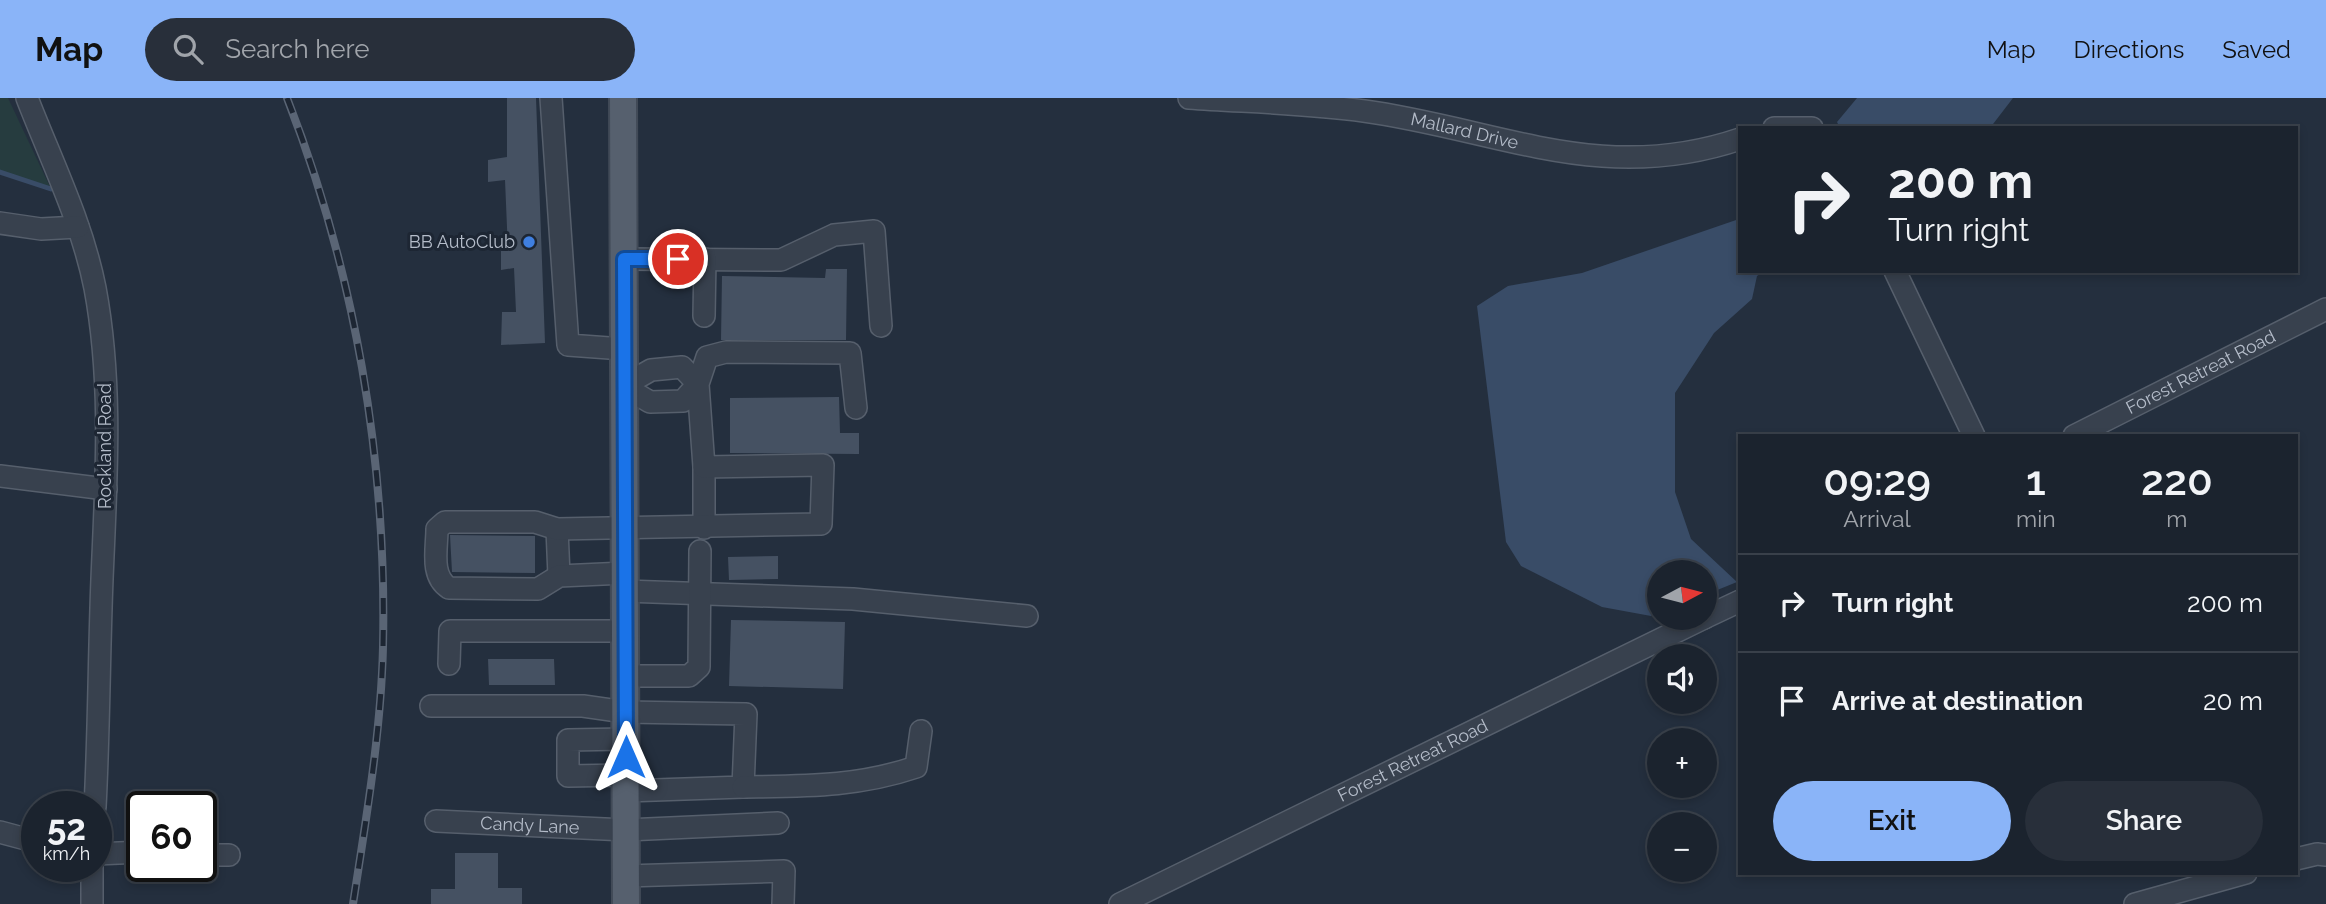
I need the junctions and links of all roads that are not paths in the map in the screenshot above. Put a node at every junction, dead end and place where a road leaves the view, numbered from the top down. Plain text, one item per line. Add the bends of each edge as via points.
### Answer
1 (27, 98) edge
2 (551, 98) edge
3 (623, 98) edge
4 (1189, 98) edge
5 (1738, 140) edge
6 (0, 223) edge
7 (78, 227) junction
8 (624, 259) junction
9 (705, 260) junction
10 (1896, 273) edge
11 (2326, 309) edge
12 (704, 316) dead end
13 (881, 326) dead end
14 (623, 349) junction
15 (698, 384) junction
16 (622, 386) junction
17 (856, 408) dead end
18 (1973, 434) edge
19 (2078, 434) edge
20 (704, 467) junction
21 (0, 476) edge
22 (106, 489) junction
23 (624, 527) junction
24 (704, 528) junction
25 (557, 529) junction
26 (700, 551) dead end
27 (559, 576) junction
28 (625, 582) junction
29 (700, 593) junction
30 (1738, 602) edge
31 (1717, 612) edge
32 (1027, 616) dead end
33 (1679, 630) edge
34 (625, 631) junction
35 (449, 664) dead end
36 (625, 676) junction
37 (431, 706) dead end
38 (625, 712) junction
39 (921, 732) dead end
40 (625, 739) junction
41 (626, 783) junction
42 (743, 787) junction
43 (96, 791) edge
44 (436, 821) dead end
45 (778, 823) dead end
46 (626, 830) junction
47 (0, 832) edge
48 (21, 838) edge
49 (217, 855) edge
50 (229, 855) dead end
51 (2326, 855) edge
52 (2298, 858) edge
53 (2239, 875) edge
54 (626, 876) junction
55 (92, 882) edge
56 (92, 904) edge
57 (626, 904) edge
58 (783, 904) edge
59 (1120, 904) edge
60 (2135, 904) edge

1 - 7 street, Rockland Road
2 - 14 street via 568,345
3 - 8 main road
4 - 5 street, Mallard Drive via 1365,111 1554,153 1635,159 1714,148
6 - 7 street via 41,229
7 - 22 street, Rockland Road via 94,286 103,346
8 - 9 street
8 - 14 main road
9 - 12 street
9 - 13 street via 781,260 834,235 874,231
10 - 18 street
11 - 19 street, Forest Retreat Road
14 - 16 main road
15 - 16 street via 682,367 651,370
15 - 16 street via 683,401 650,402
15 - 17 street via 707,356 726,352 850,353
15 - 20 street
16 - 23 main road
20 - 24 street
20 - 24 street via 823,465 821,524
21 - 22 street
22 - 43 street, Rockland Road
23 - 24 street
23 - 25 street
23 - 28 main road
25 - 27 street
25 - 27 street via 535,522 445,522 437,529 436,573 440,583 449,588 538,589
26 - 29 street
27 - 28 street
28 - 29 street
28 - 34 main road
29 - 32 street via 853,598
29 - 36 street via 700,658 695,674
30 - 31 street, Forest Retreat Road
33 - 59 street, Forest Retreat Road
34 - 35 street via 450,631
34 - 36 main road
36 - 38 main road
37 - 38 street via 583,706
38 - 40 main road
38 - 42 street via 746,714
39 - 42 street via 916,767 884,778 843,785
40 - 41 main road
40 - 41 street via 568,740 568,776
41 - 42 street
41 - 46 main road
44 - 46 street, Candy Lane
45 - 46 street, Candy Lane
46 - 54 main road
47 - 48 street
49 - 50 street
51 - 52 street
53 - 60 street
54 - 57 main road
54 - 58 street via 784,871
55 - 56 street

